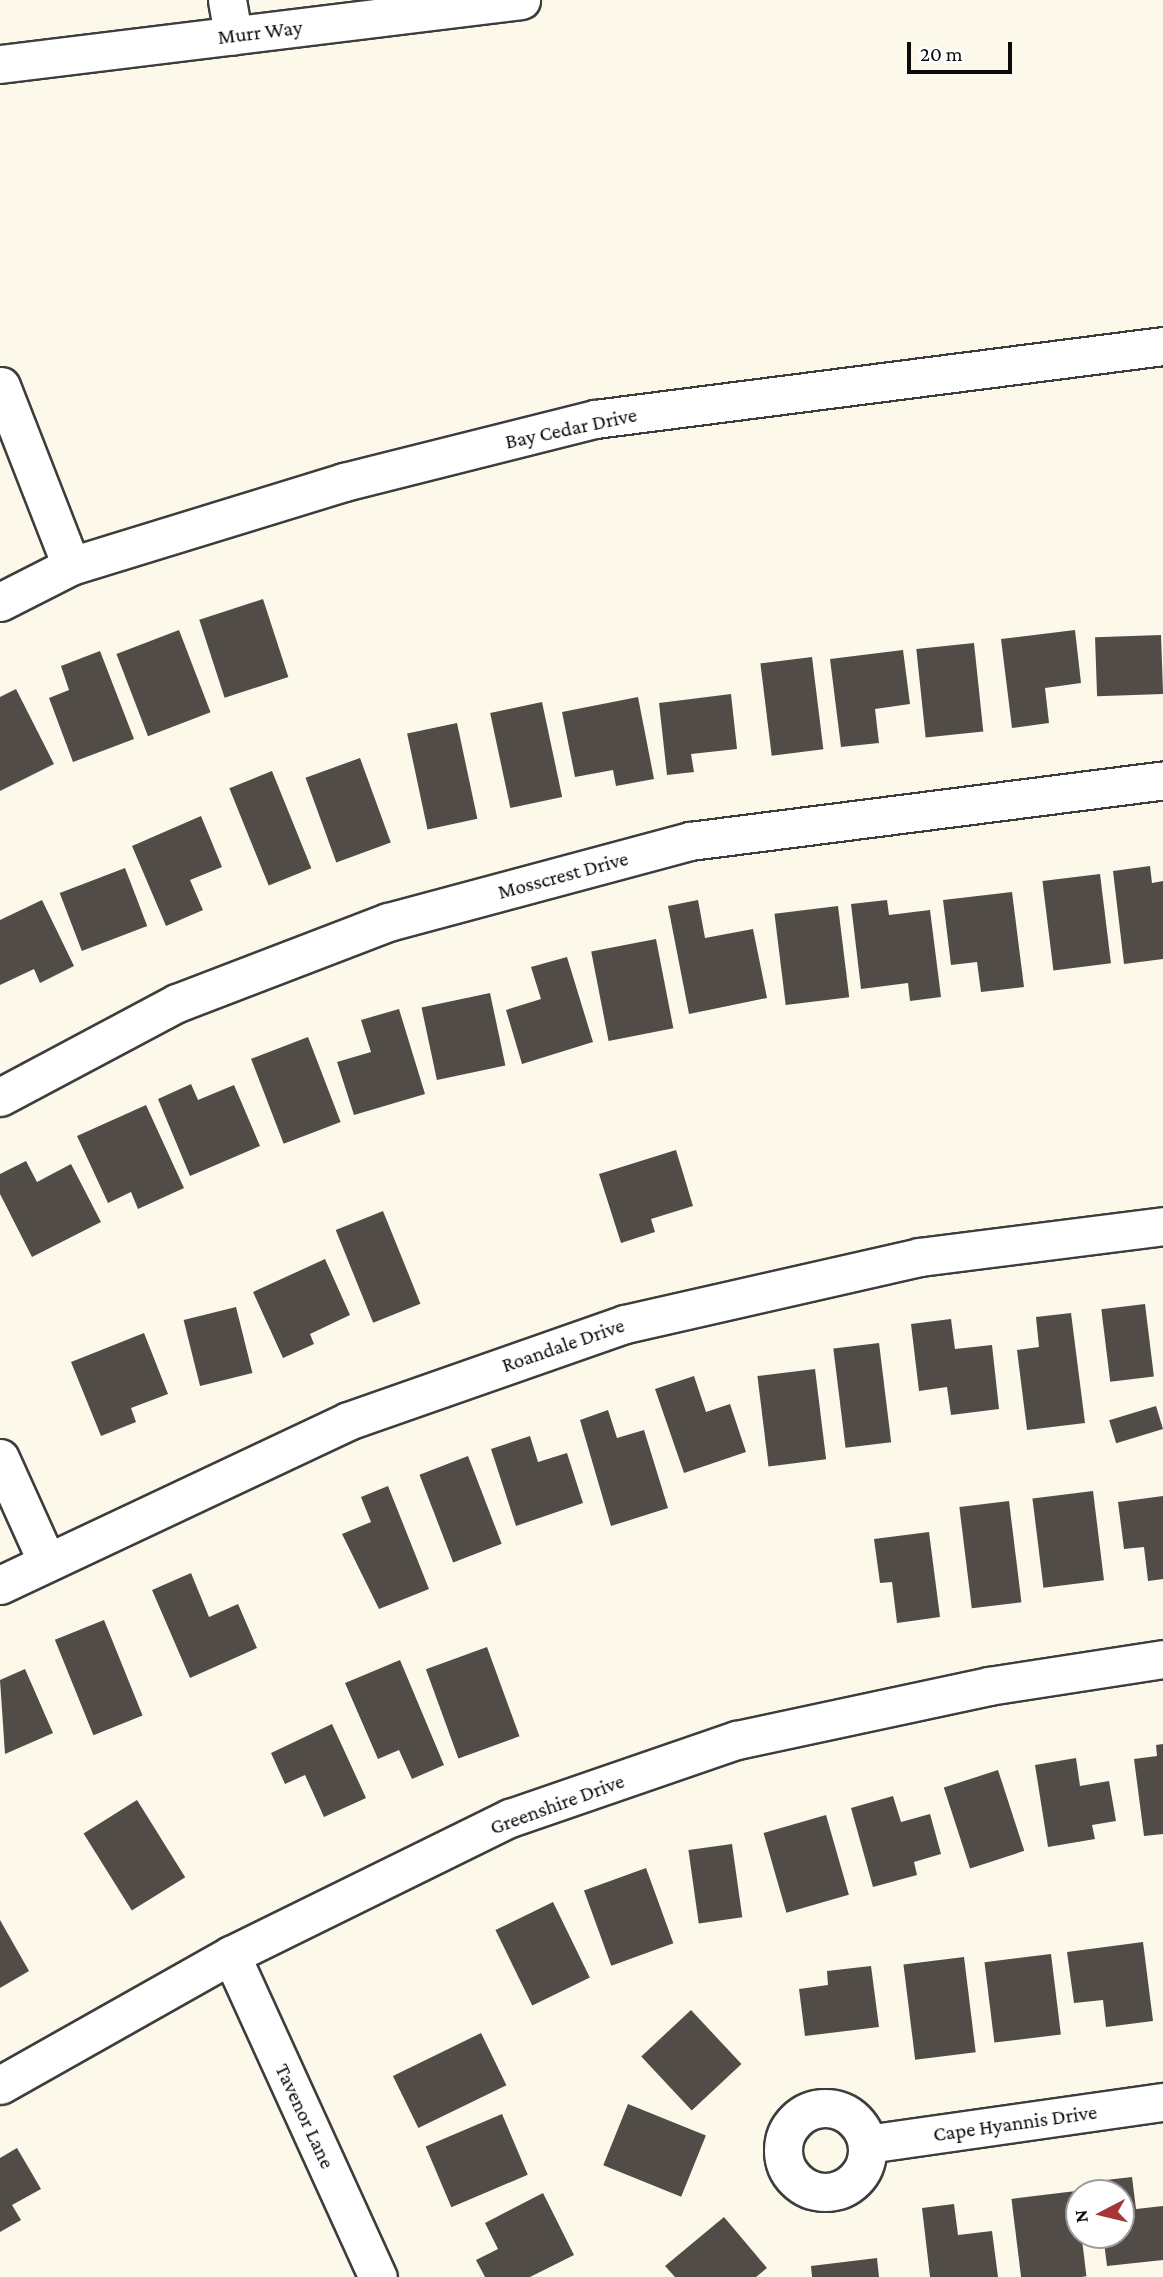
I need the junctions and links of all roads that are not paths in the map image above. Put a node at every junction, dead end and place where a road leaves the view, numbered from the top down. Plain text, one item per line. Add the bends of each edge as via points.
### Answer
1 (520, 0) edge
2 (230, 18) edge
3 (0, 64) edge
4 (1163, 346) edge
5 (1, 386) edge
6 (71, 566) junction
7 (0, 602) edge
8 (1163, 780) edge
9 (0, 1097) edge
10 (1163, 1226) edge
11 (0, 1458) edge
12 (46, 1560) junction
13 (0, 1585) edge
14 (1163, 1659) edge
15 (231, 1955) junction
16 (0, 2085) edge
17 (1163, 2102) edge
18 (867, 2144) dead end
19 (378, 2277) edge

1 - 2 street, Murr Way
2 - 3 street, Murr Way
4 - 6 street, Bay Cedar Drive via 595,419 344,482
5 - 6 street
6 - 7 street, Bay Cedar Drive
8 - 9 street, Mosscrest Drive via 690,841 388,922 177,1003
10 - 12 street, Roandale Drive via 919,1257 625,1324 348,1421
11 - 12 street
12 - 13 street, Roandale Drive
14 - 15 street, Greenshire Drive via 989,1686 737,1740 510,1818
15 - 16 street, Greenshire Drive
15 - 19 street, Tavenor Lane
17 - 18 street, Cape Hyannis Drive

